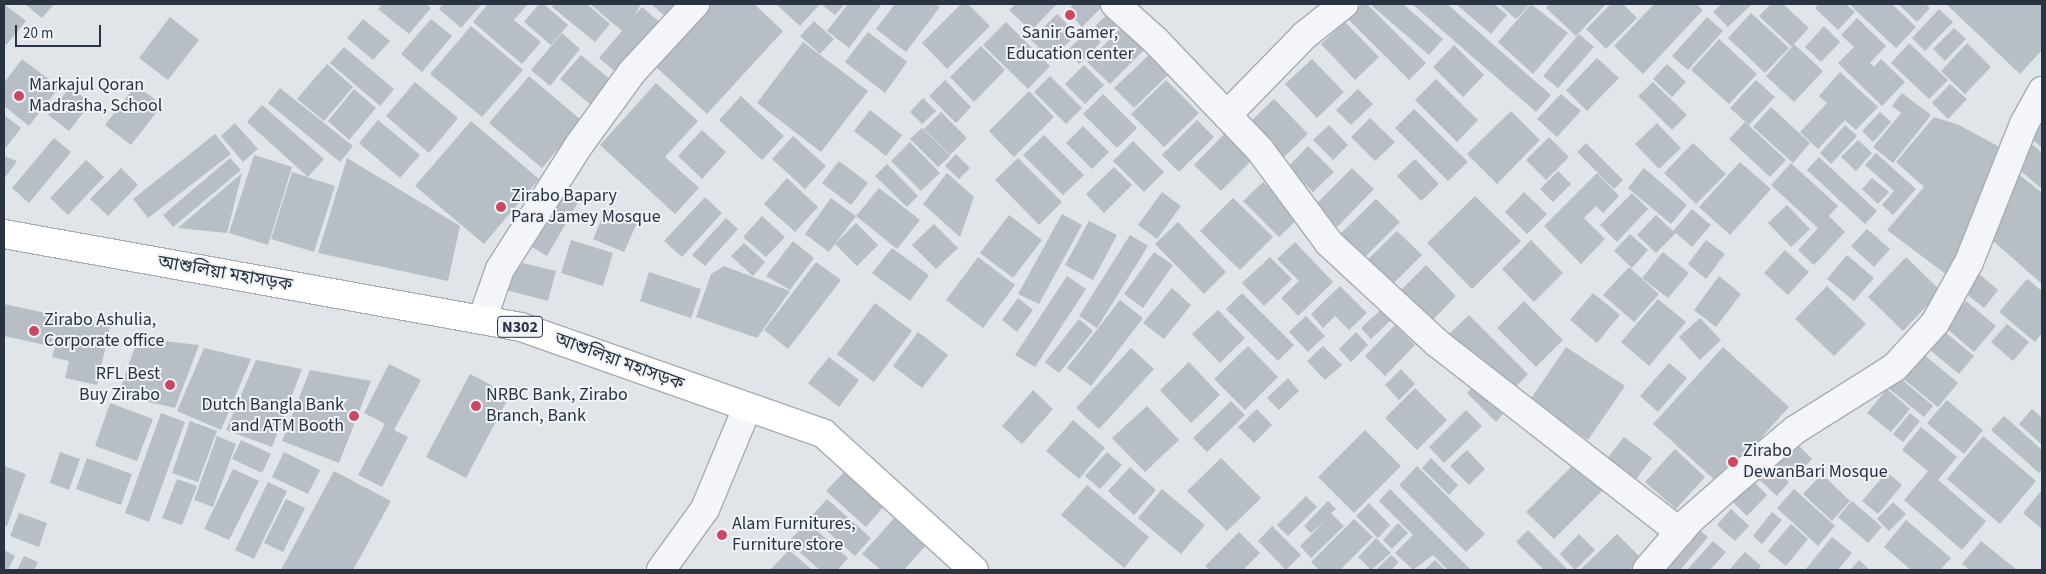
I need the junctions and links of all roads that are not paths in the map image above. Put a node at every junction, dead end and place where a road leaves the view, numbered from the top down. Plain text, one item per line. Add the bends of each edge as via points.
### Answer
1 (695, 4) edge
2 (1115, 4) edge
3 (1344, 4) edge
4 (2042, 91) edge
5 (1227, 115) junction
6 (4, 234) edge
7 (482, 320) junction
8 (748, 408) junction
9 (1680, 532) junction
10 (660, 570) edge
11 (974, 570) edge
12 (1647, 570) edge

1 - 7 street via 632,72 579,145 500,269
2 - 5 street via 1155,40
3 - 5 street via 1305,35
4 - 9 street via 2024,124 1969,262 1935,322 1895,367 1794,430
5 - 9 street via 1260,150 1329,243 1437,343
6 - 7 highway, আশুলিয়া মহাসড়ক / N302
7 - 8 highway, আশুলিয়া মহাসড়ক / N302 via 521,327
8 - 10 street via 705,509
8 - 11 highway, আশুলিয়া মহাসড়ক / N302 via 824,434
9 - 12 street

